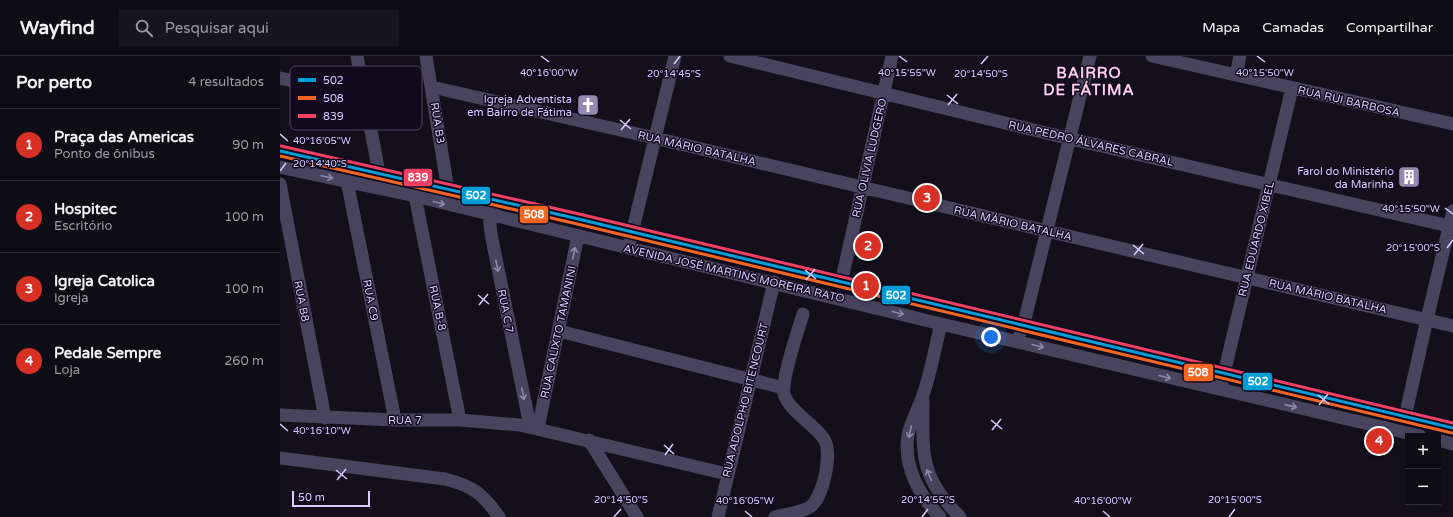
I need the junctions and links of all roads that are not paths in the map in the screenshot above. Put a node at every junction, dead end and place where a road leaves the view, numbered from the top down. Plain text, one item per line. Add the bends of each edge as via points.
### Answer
1 (357, 56) edge
2 (426, 56) edge
3 (675, 56) edge
4 (730, 56) edge
5 (892, 56) edge
6 (1090, 56) edge
7 (1152, 56) edge
8 (1240, 56) edge
9 (359, 66) edge
10 (1236, 75) junction
11 (280, 78) edge
12 (290, 80) edge
13 (432, 87) junction
14 (1292, 88) junction
15 (883, 94) junction
16 (1453, 124) edge
17 (371, 130) edge
18 (655, 138) junction
19 (1071, 139) junction
20 (280, 151) edge
21 (280, 167) edge
22 (379, 173) junction
23 (347, 181) junction
24 (280, 184) edge
25 (1270, 184) junction
26 (862, 187) junction
27 (448, 190) junction
28 (416, 196) junction
29 (502, 203) junction
30 (1453, 211) edge
31 (489, 215) junction
32 (1451, 226) edge
33 (1047, 232) junction
34 (632, 233) junction
35 (578, 236) junction
36 (286, 243) edge
37 (628, 247) junction
38 (1247, 277) junction
39 (774, 282) junction
40 (841, 283) junction
41 (803, 314) dead end
42 (1427, 319) junction
43 (941, 324) junction
44 (1453, 326) edge
45 (1023, 327) junction
46 (559, 331) junction
47 (1011, 339) junction
48 (1224, 374) junction
49 (751, 380) junction
50 (784, 388) junction
51 (1219, 390) junction
52 (923, 395) junction
53 (280, 415) edge
54 (1406, 417) junction
55 (325, 418) junction
56 (395, 420) junction
57 (460, 420) junction
58 (534, 427) junction
59 (1453, 428) edge
60 (1407, 433) edge
61 (589, 440) junction
62 (1441, 441) edge
63 (1453, 444) edge
64 (280, 458) edge
65 (727, 474) junction
66 (498, 516) edge
67 (636, 517) edge
68 (718, 517) edge
69 (775, 517) edge
70 (940, 517) edge
71 (960, 517) edge

1 - 9 street
2 - 13 street, RUA B3
3 - 18 street
4 - 15 street, RUA PEDRO ÁLVARES CABRAL
5 - 15 street, RUA OLIVIA LUDGERO
6 - 19 street
7 - 10 street, RUA RUI BARBOSA
8 - 10 street
10 - 14 street, RUA RUI BARBOSA
11 - 12 street
13 - 18 street, RUA MÁRIO BATALHA
13 - 27 street, RUA B3
14 - 16 street, RUA RUI BARBOSA
14 - 25 street, RUA EDUARDO XIBEL
15 - 19 street, RUA PEDRO ÁLVARES CABRAL
15 - 26 street, RUA OLIVIA LUDGERO
17 - 22 street
18 - 26 street, RUA MÁRIO BATALHA
18 - 34 street
19 - 25 street, RUA PEDRO ÁLVARES CABRAL
19 - 33 street
20 - 22 street, AVENIDA JOSÉ MARTINS MOREIRA RATO
21 -> 23 street, AVENIDA JOSÉ MARTINS MOREIRA RATO
22 - 27 street, AVENIDA JOSÉ MARTINS MOREIRA RATO
23 - 28 street, AVENIDA JOSÉ MARTINS MOREIRA RATO
23 - 56 street, RUA C9
24 - 36 street, RUA B8
25 - 32 street, RUA PEDRO ÁLVARES CABRAL
25 - 38 street, RUA EDUARDO XIBEL
26 - 33 street, RUA MÁRIO BATALHA
26 - 40 street, RUA OLIVIA LUDGERO
27 - 29 street, AVENIDA JOSÉ MARTINS MOREIRA RATO
28 -> 31 street, AVENIDA JOSÉ MARTINS MOREIRA RATO
28 - 57 street, RUA B-8
29 - 31 street via 492,208
29 - 34 street, AVENIDA JOSÉ MARTINS MOREIRA RATO
30 - 32 street
31 - 35 street, AVENIDA JOSÉ MARTINS MOREIRA RATO
31 -> 58 street, RUA C 7
32 - 42 street
33 - 38 street, RUA MÁRIO BATALHA
33 - 45 street
34 - 37 street
34 - 40 street, AVENIDA JOSÉ MARTINS MOREIRA RATO
35 - 37 street, AVENIDA JOSÉ MARTINS MOREIRA RATO
46 -> 35 street, RUA CALIXTO TAMANINI
36 - 55 street, RUA B8
37 - 39 street, AVENIDA JOSÉ MARTINS MOREIRA RATO
38 - 42 street, RUA MÁRIO BATALHA
38 - 48 street, RUA EDUARDO XIBEL
39 -> 43 street, AVENIDA JOSÉ MARTINS MOREIRA RATO
39 - 49 street, RUA ADOLPHO BITENCOURT
40 - 45 street, AVENIDA JOSÉ MARTINS MOREIRA RATO
41 - 50 street
42 - 44 street, RUA MÁRIO BATALHA
42 - 54 street
43 - 47 street, AVENIDA JOSÉ MARTINS MOREIRA RATO
43 - 52 street
45 - 47 street via 1018,336
45 - 48 street, AVENIDA JOSÉ MARTINS MOREIRA RATO
46 - 49 street
46 - 58 street, RUA CALIXTO TAMANINI
47 -> 51 street, AVENIDA JOSÉ MARTINS MOREIRA RATO
48 - 51 street, RUA EDUARDO XIBEL
48 - 54 street, AVENIDA JOSÉ MARTINS MOREIRA RATO
49 - 50 street
49 - 65 street, RUA ADOLPHO BITENCOURT
50 - 69 street via 787,400 821,435 826,443 827,456 825,475 818,497 810,507
51 -> 60 street, AVENIDA JOSÉ MARTINS MOREIRA RATO
52 -> 70 street via 908,435 907,454 919,490
71 -> 52 street via 939,493 926,466 923,453
53 - 55 street, RUA 7
54 - 59 street, AVENIDA JOSÉ MARTINS MOREIRA RATO
55 - 56 street, RUA 7
56 - 57 street, RUA 7
57 - 58 street, RUA 7
58 - 61 street, RUA 7
61 - 65 street, RUA 7
61 - 67 street
62 - 63 street
64 - 66 street via 414,475 463,484 481,494
65 - 68 street, RUA ADOLPHO BITENCOURT

